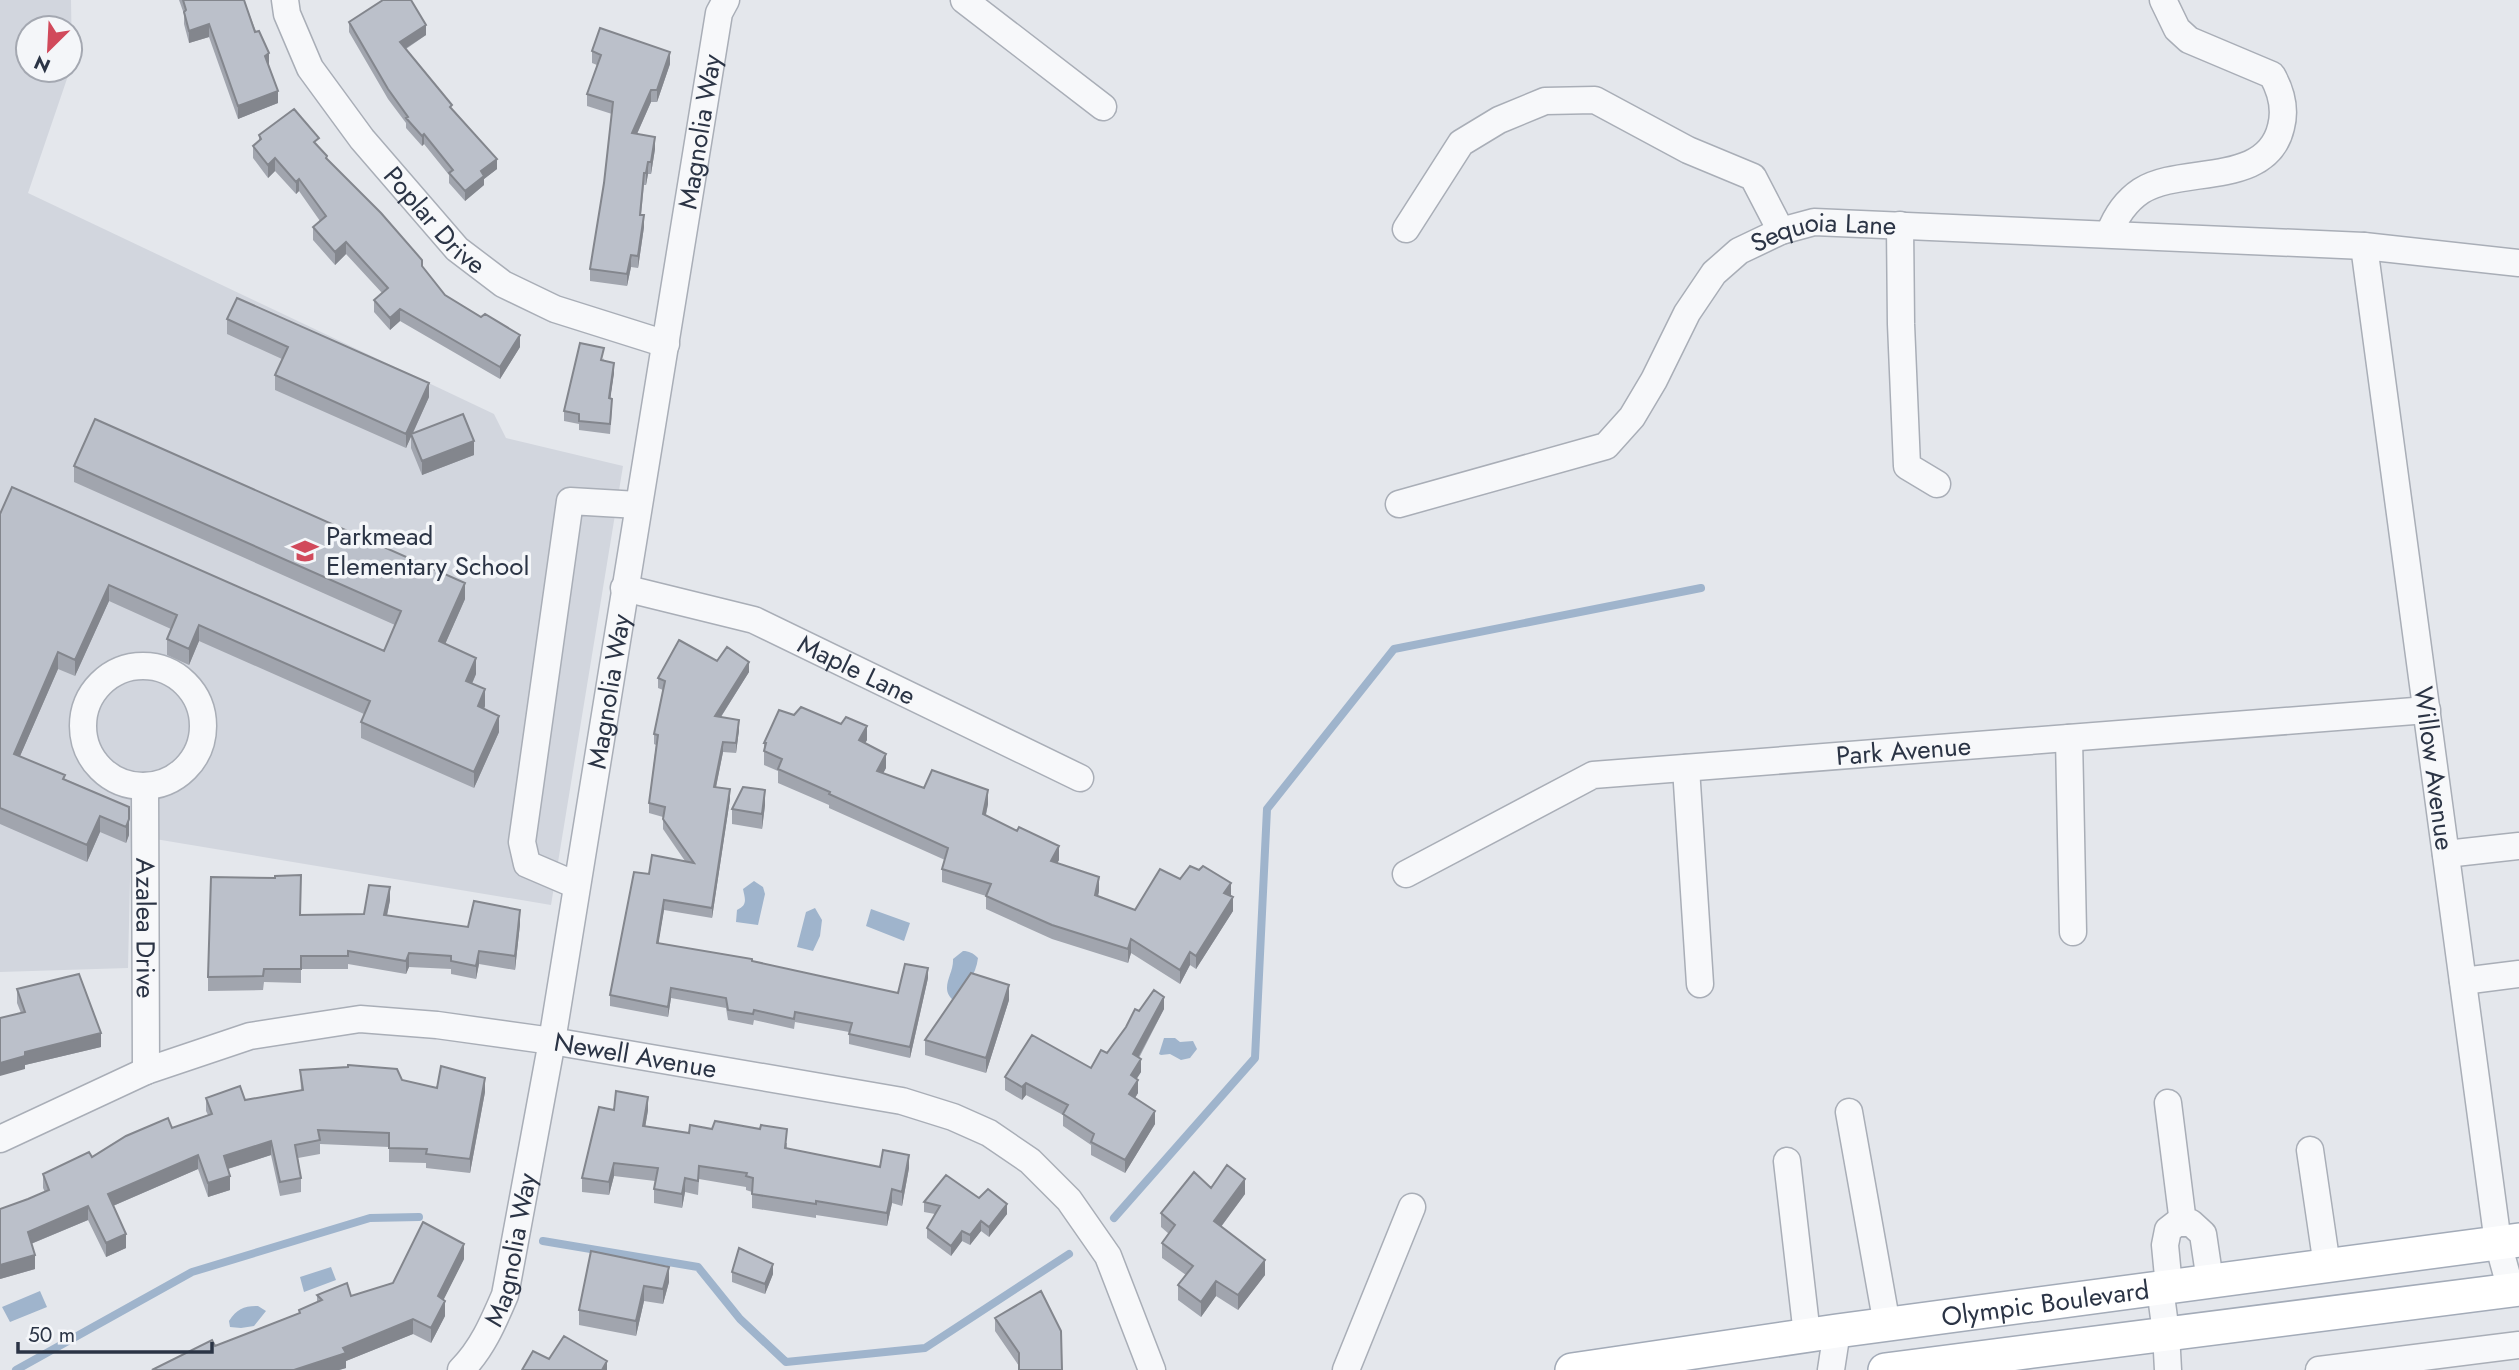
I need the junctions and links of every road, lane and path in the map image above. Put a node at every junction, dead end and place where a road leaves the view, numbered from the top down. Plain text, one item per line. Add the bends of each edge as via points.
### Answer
1 (285, 0) edge
2 (726, 0) edge
3 (964, 0) edge
4 (2163, 0) edge
5 (1103, 107) dead end
6 (1900, 225) junction
7 (1406, 229) dead end
8 (1780, 231) junction
9 (2109, 234) junction
10 (2364, 246) junction
11 (2519, 263) edge
12 (666, 344) junction
13 (1937, 484) dead end
14 (1399, 504) dead end
15 (638, 505) junction
16 (624, 588) junction
17 (2427, 710) junction
18 (2069, 738) junction
19 (1685, 768) junction
20 (1080, 778) dead end
21 (145, 786) junction
22 (2519, 846) edge
23 (2446, 854) junction
24 (1406, 874) dead end
25 (576, 885) junction
26 (2073, 932) dead end
27 (2519, 974) edge
28 (2463, 981) junction
29 (1700, 984) dead end
30 (552, 1041) junction
31 (146, 1071) junction
32 (2168, 1103) dead end
33 (1849, 1112) dead end
34 (0, 1139) edge
35 (2310, 1150) dead end
36 (1787, 1161) dead end
37 (1412, 1207) dead end
38 (2183, 1223) junction
39 (2509, 1241) edge
40 (2327, 1266) junction
41 (2210, 1281) junction
42 (2164, 1288) junction
43 (2515, 1289) edge
44 (1887, 1325) junction
45 (1822, 1333) junction
46 (2166, 1333) junction
47 (2519, 1345) edge
48 (461, 1370) edge
49 (1152, 1370) edge
50 (1346, 1370) edge
51 (1572, 1370) edge
52 (1831, 1370) edge
53 (1885, 1370) edge
54 (2168, 1370) edge
55 (2319, 1370) edge

1 - 12 street, Poplar Drive via 310,68 362,139 457,249 503,284 555,309
2 - 12 street, Magnolia Way via 719,13
3 - 5 street
4 - 9 street via 2177,29 2189,40 2272,75 2282,101 2281,128 2267,152 2233,170 2173,180 2141,191 2115,220
6 - 8 street, Sequoia Lane via 1814,222
6 - 9 street, Sequoia Lane
6 - 13 street via 1907,466
7 - 8 street via 1461,143 1499,120 1545,101 1595,100 1688,150 1754,177
8 - 14 street, Sequoia Lane via 1739,251 1714,273 1687,313 1632,417 1606,446
9 - 10 street, Sequoia Lane
10 - 11 street, Sequoia Lane
10 - 17 street, Willow Avenue
12 - 15 street, Magnolia Way
15 - 16 street, Magnolia Way
15 - 25 street via 570,501 522,842 527,864
16 - 20 street, Maple Lane via 754,620
16 - 25 street, Magnolia Way
17 - 18 street, Park Avenue
17 - 23 street, Willow Avenue
18 - 19 street, Park Avenue
18 - 26 street
19 - 24 street, Park Avenue via 1593,775
19 - 29 street
21 - 21 street via 173,778 188,766 203,732 202,712 183,680 166,670 127,667 108,676 93,691 84,709 82,730 99,768 126,784
21 - 31 street, Azalea Drive
22 - 23 street
23 - 28 street, Willow Avenue
25 - 30 street, Magnolia Way
27 - 28 street
28 - 39 street, Willow Avenue
30 - 31 street, Newell Avenue via 360,1019 250,1036
30 - 48 street, Magnolia Way via 505,1295 489,1332
30 - 49 street, Newell Avenue via 902,1101 989,1133 1030,1161 1069,1200 1108,1256
31 - 34 street, Newell Avenue
32 - 38 street
33 - 44 street
35 - 40 street
36 - 45 street
37 - 50 street
38 - 41 street via 2192,1223 2203,1234
38 - 42 street via 2168,1230
39 - 40 main road, Olympic Boulevard
39 - 43 street, Willow Avenue
40 - 41 main road, Olympic Boulevard
41 - 42 main road, Olympic Boulevard
42 - 44 main road, Olympic Boulevard
42 - 46 street
43 - 46 main road, Olympic Boulevard
44 - 45 main road, Olympic Boulevard
45 - 51 main road, Olympic Boulevard
45 - 52 street
46 - 53 main road, Olympic Boulevard
46 - 54 street
47 - 55 street

